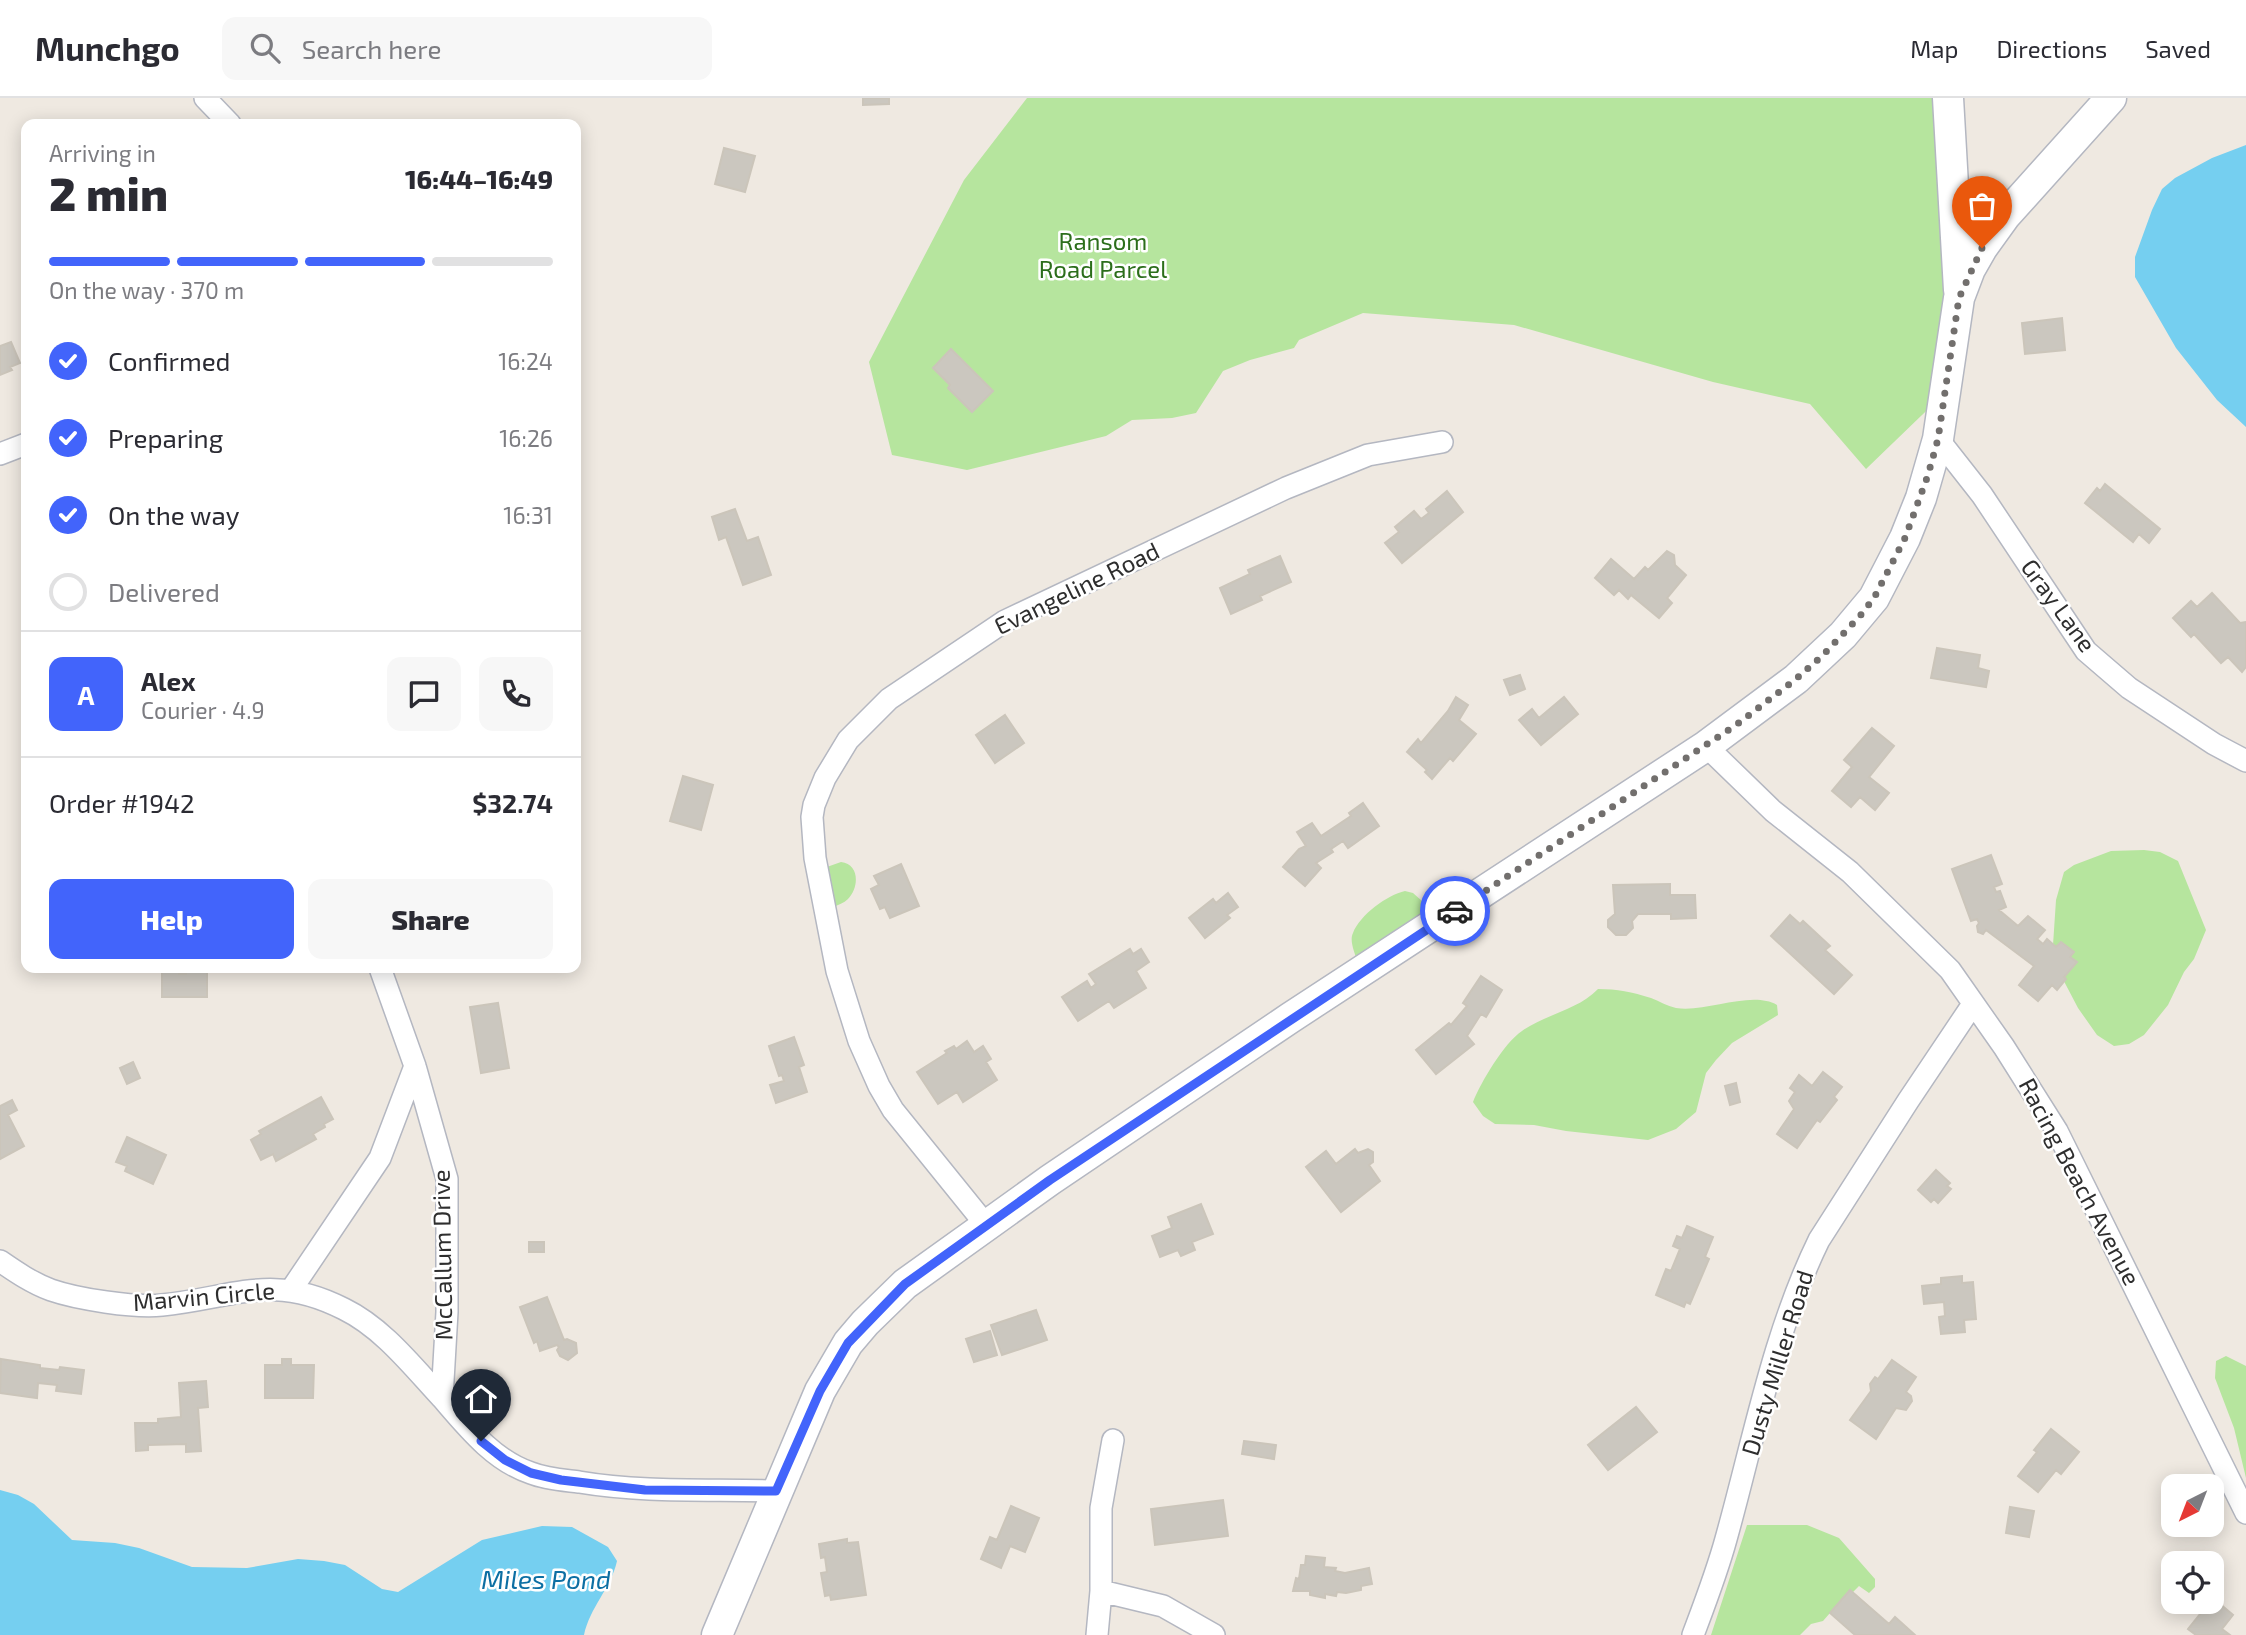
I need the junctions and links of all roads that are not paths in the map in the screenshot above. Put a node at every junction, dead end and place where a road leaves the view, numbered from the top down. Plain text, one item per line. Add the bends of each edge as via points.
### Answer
1 (205, 98) edge
2 (1948, 98) edge
3 (2111, 98) edge
4 (225, 119) edge
5 (1959, 298) junction
6 (1938, 439) junction
7 (1441, 442) dead end
8 (21, 446) edge
9 (0, 454) edge
10 (1706, 746) junction
11 (2246, 761) edge
12 (382, 973) edge
13 (1973, 1004) junction
14 (415, 1066) junction
15 (986, 1225) junction
16 (0, 1261) edge
17 (290, 1290) junction
18 (442, 1398) junction
19 (1114, 1440) dead end
20 (776, 1491) junction
21 (2246, 1513) edge
22 (1101, 1591) junction
23 (717, 1635) edge
24 (1097, 1635) edge
25 (1214, 1635) edge
26 (1693, 1635) edge

1 - 4 street
2 - 5 main road
3 - 5 main road via 2005,216 1982,248
5 - 6 main road
6 - 10 main road via 1905,538 1874,598 1796,679
6 - 11 street, Gray Lane via 1982,495 2086,652 2129,688
7 - 15 street, Evangeline Road via 1368,454 1302,481 1005,621 889,699 848,740 825,778 812,817 816,858 838,971 859,1041 894,1110
8 - 9 street
10 - 13 street, Racing Beach Avenue via 1773,811 1850,872 1950,970
10 - 15 main road via 1290,1018
12 - 14 street, McCallum Drive
13 - 21 street, Racing Beach Avenue via 2057,1131
13 - 26 street, Dusty Miller Road via 1809,1261 1782,1336 1726,1541
14 - 17 street, Marvin Circle via 380,1158
14 - 18 street, McCallum Drive via 447,1178
15 - 20 main road via 905,1284 848,1343 820,1391
16 - 17 street, Marvin Circle via 52,1290 121,1304 161,1305 265,1288
17 - 18 street, Marvin Circle via 345,1309 371,1326
18 - 20 street via 481,1441 531,1473 645,1490
19 - 22 street via 1101,1508
20 - 23 main road
22 - 24 street
22 - 25 street via 1163,1606

